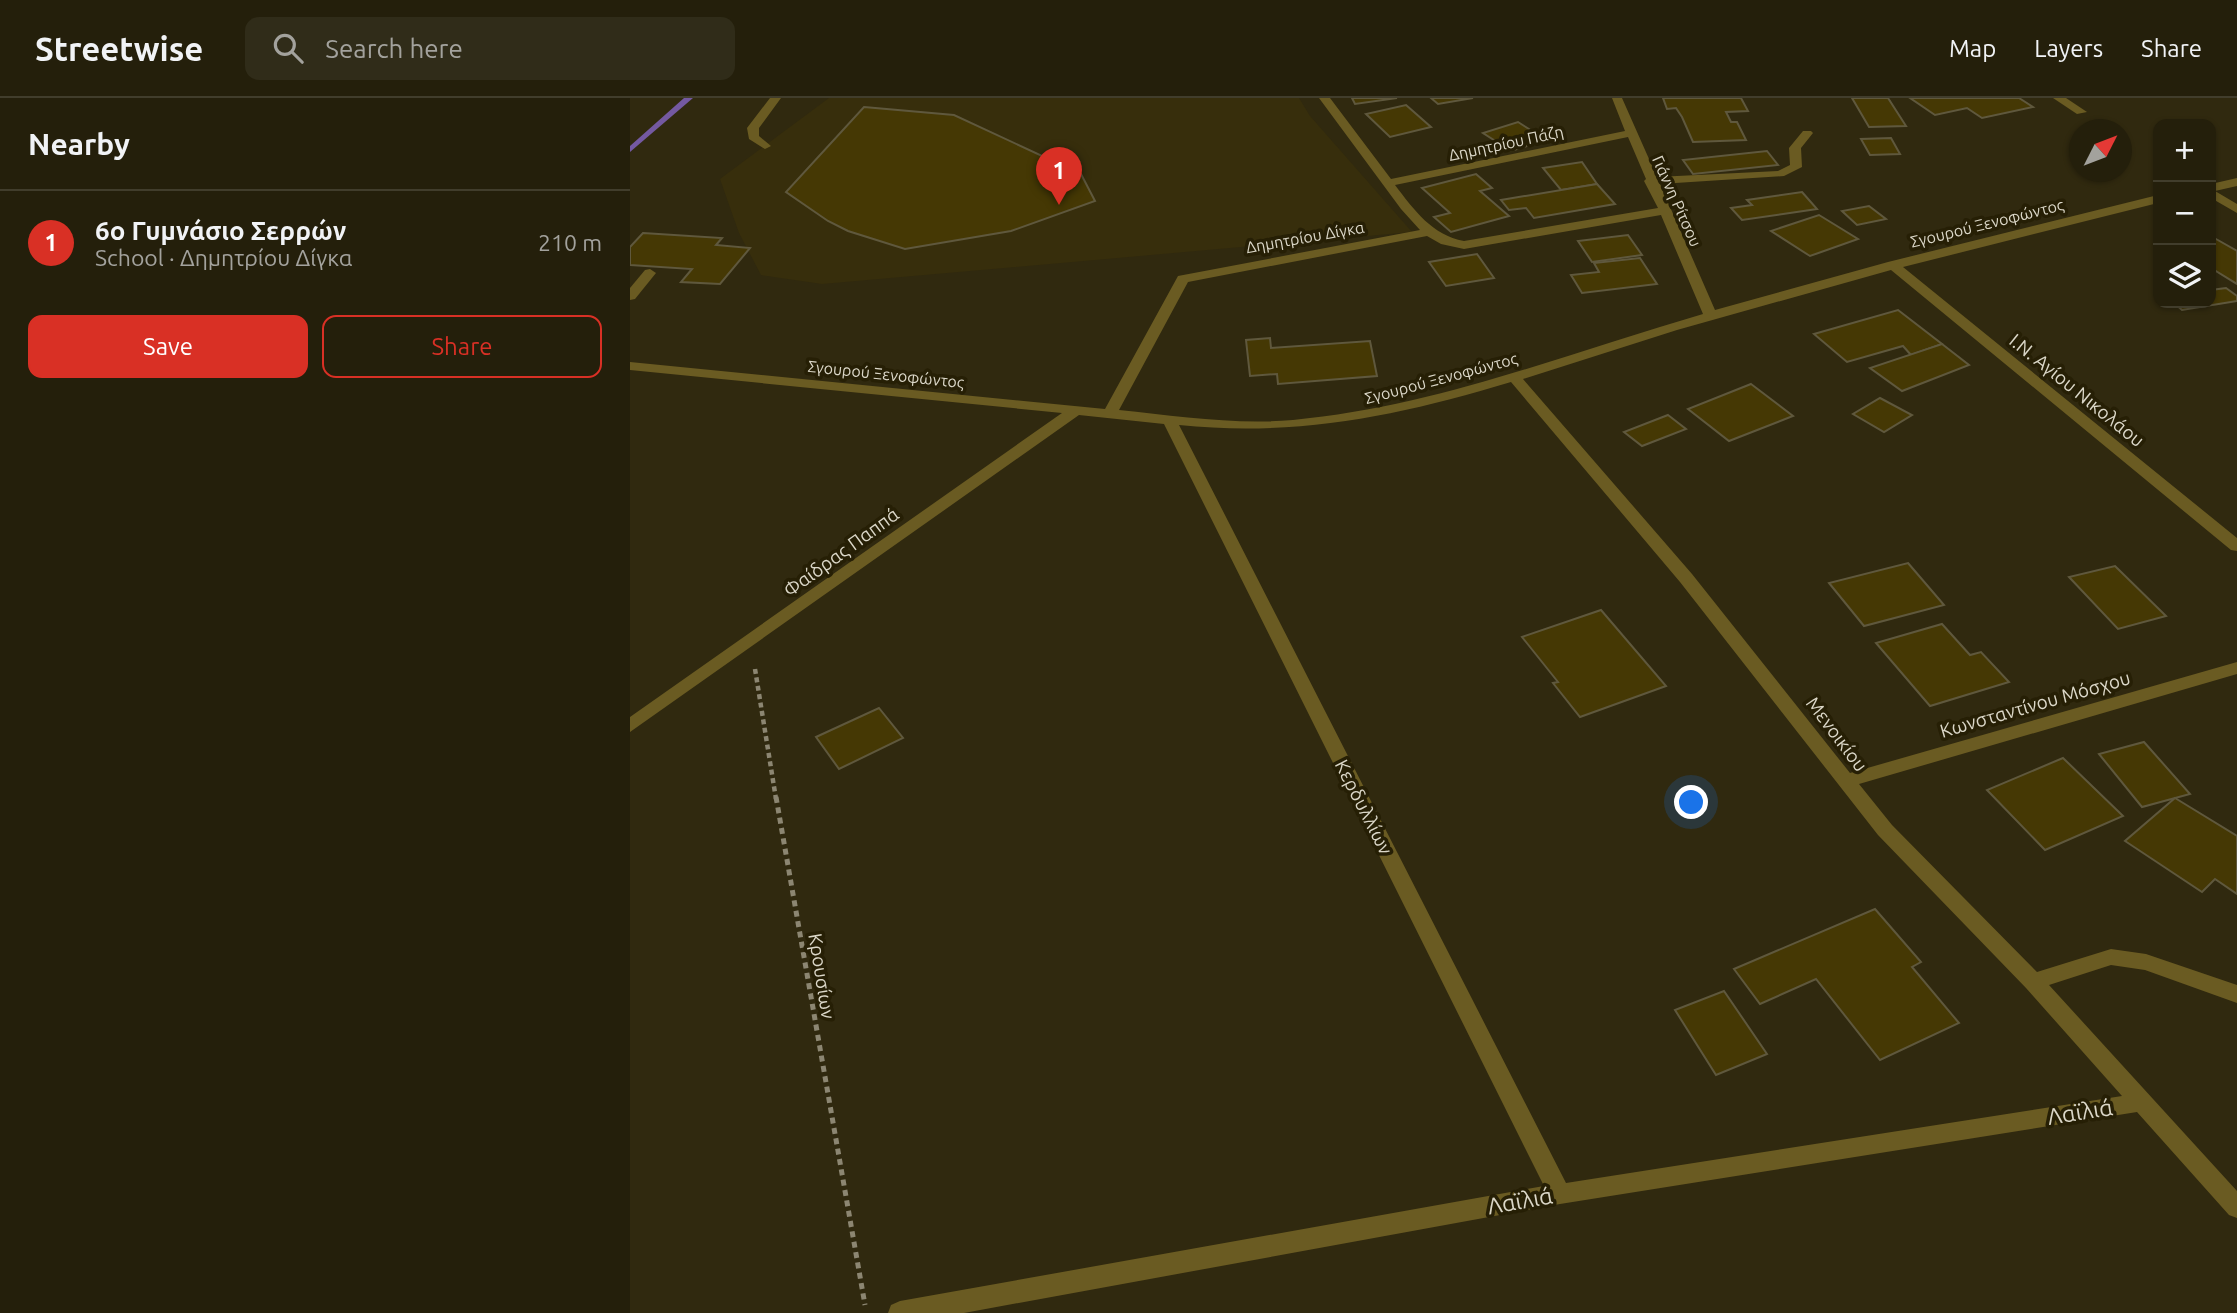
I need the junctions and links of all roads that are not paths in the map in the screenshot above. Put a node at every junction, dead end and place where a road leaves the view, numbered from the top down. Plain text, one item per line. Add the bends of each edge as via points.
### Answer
1 (776, 98) edge
2 (1324, 98) edge
3 (1617, 98) edge
4 (2058, 98) edge
5 (2081, 112) dead end
6 (1630, 133) junction
7 (1807, 133) dead end
8 (765, 146) dead end
9 (1650, 181) junction
10 (2237, 182) edge
11 (1388, 183) junction
12 (2216, 187) edge
13 (2216, 196) edge
14 (2153, 200) edge
15 (2237, 209) edge
16 (1663, 211) junction
17 (1429, 232) junction
18 (1893, 265) junction
19 (650, 274) dead end
20 (630, 296) edge
21 (1711, 316) junction
22 (630, 366) edge
23 (1514, 377) junction
24 (1075, 411) junction
25 (1110, 413) junction
26 (1169, 419) junction
27 (2237, 545) edge
28 (2237, 668) edge
29 (630, 726) edge
30 (1845, 781) junction
31 (2033, 982) junction
32 (2237, 994) edge
33 (2142, 1102) junction
34 (1560, 1194) junction
35 (2237, 1207) edge
36 (900, 1313) edge

1 - 8 street via 752,128 753,137
2 - 11 street
3 - 6 street, Γιάννη Ρίτσου
4 - 5 street
6 - 9 street, Γιάννη Ρίτσου
6 - 11 street, Δημητρίου Πάζη
7 - 9 street via 1795,148 1796,167 1780,174
9 - 16 street, Γιάννη Ρίτσου
10 - 12 street
11 - 17 street
13 - 15 street
14 - 18 street, Σγουρού Ξενοφώντος
16 - 17 street via 1464,245 1445,242
16 - 21 street, Γιάννη Ρίτσου
17 - 25 street, Δημητρίου Δίγκα via 1186,277
18 - 21 street, Σγουρού Ξενοφώντος
18 - 27 street, Ι.Ν. Αγίου Νικολάου
19 - 20 street
21 - 23 street, Σγουρού Ξενοφώντος
22 - 24 street, Σγουρού Ξενοφώντος
23 - 26 street, Σγουρού Ξενοφώντος via 1413,408 1339,422 1263,427
23 - 30 street, Μενοικίου via 1686,578
24 - 25 street, Σγουρού Ξενοφώντος
24 - 29 street, Φαίδρας Παππά
25 - 26 street, Σγουρού Ξενοφώντος
26 - 34 street, Κερδυλλίων
28 - 30 street, Κωνσταντίνου Μόσχου
30 - 31 street, Μενοικίου via 1919,866
31 - 32 street via 2111,957 2146,962
31 - 33 street, Μενοικίου
33 - 34 street, Λαϊλιά
33 - 35 street, Μενοικίου
34 - 36 street, Λαϊλιά

